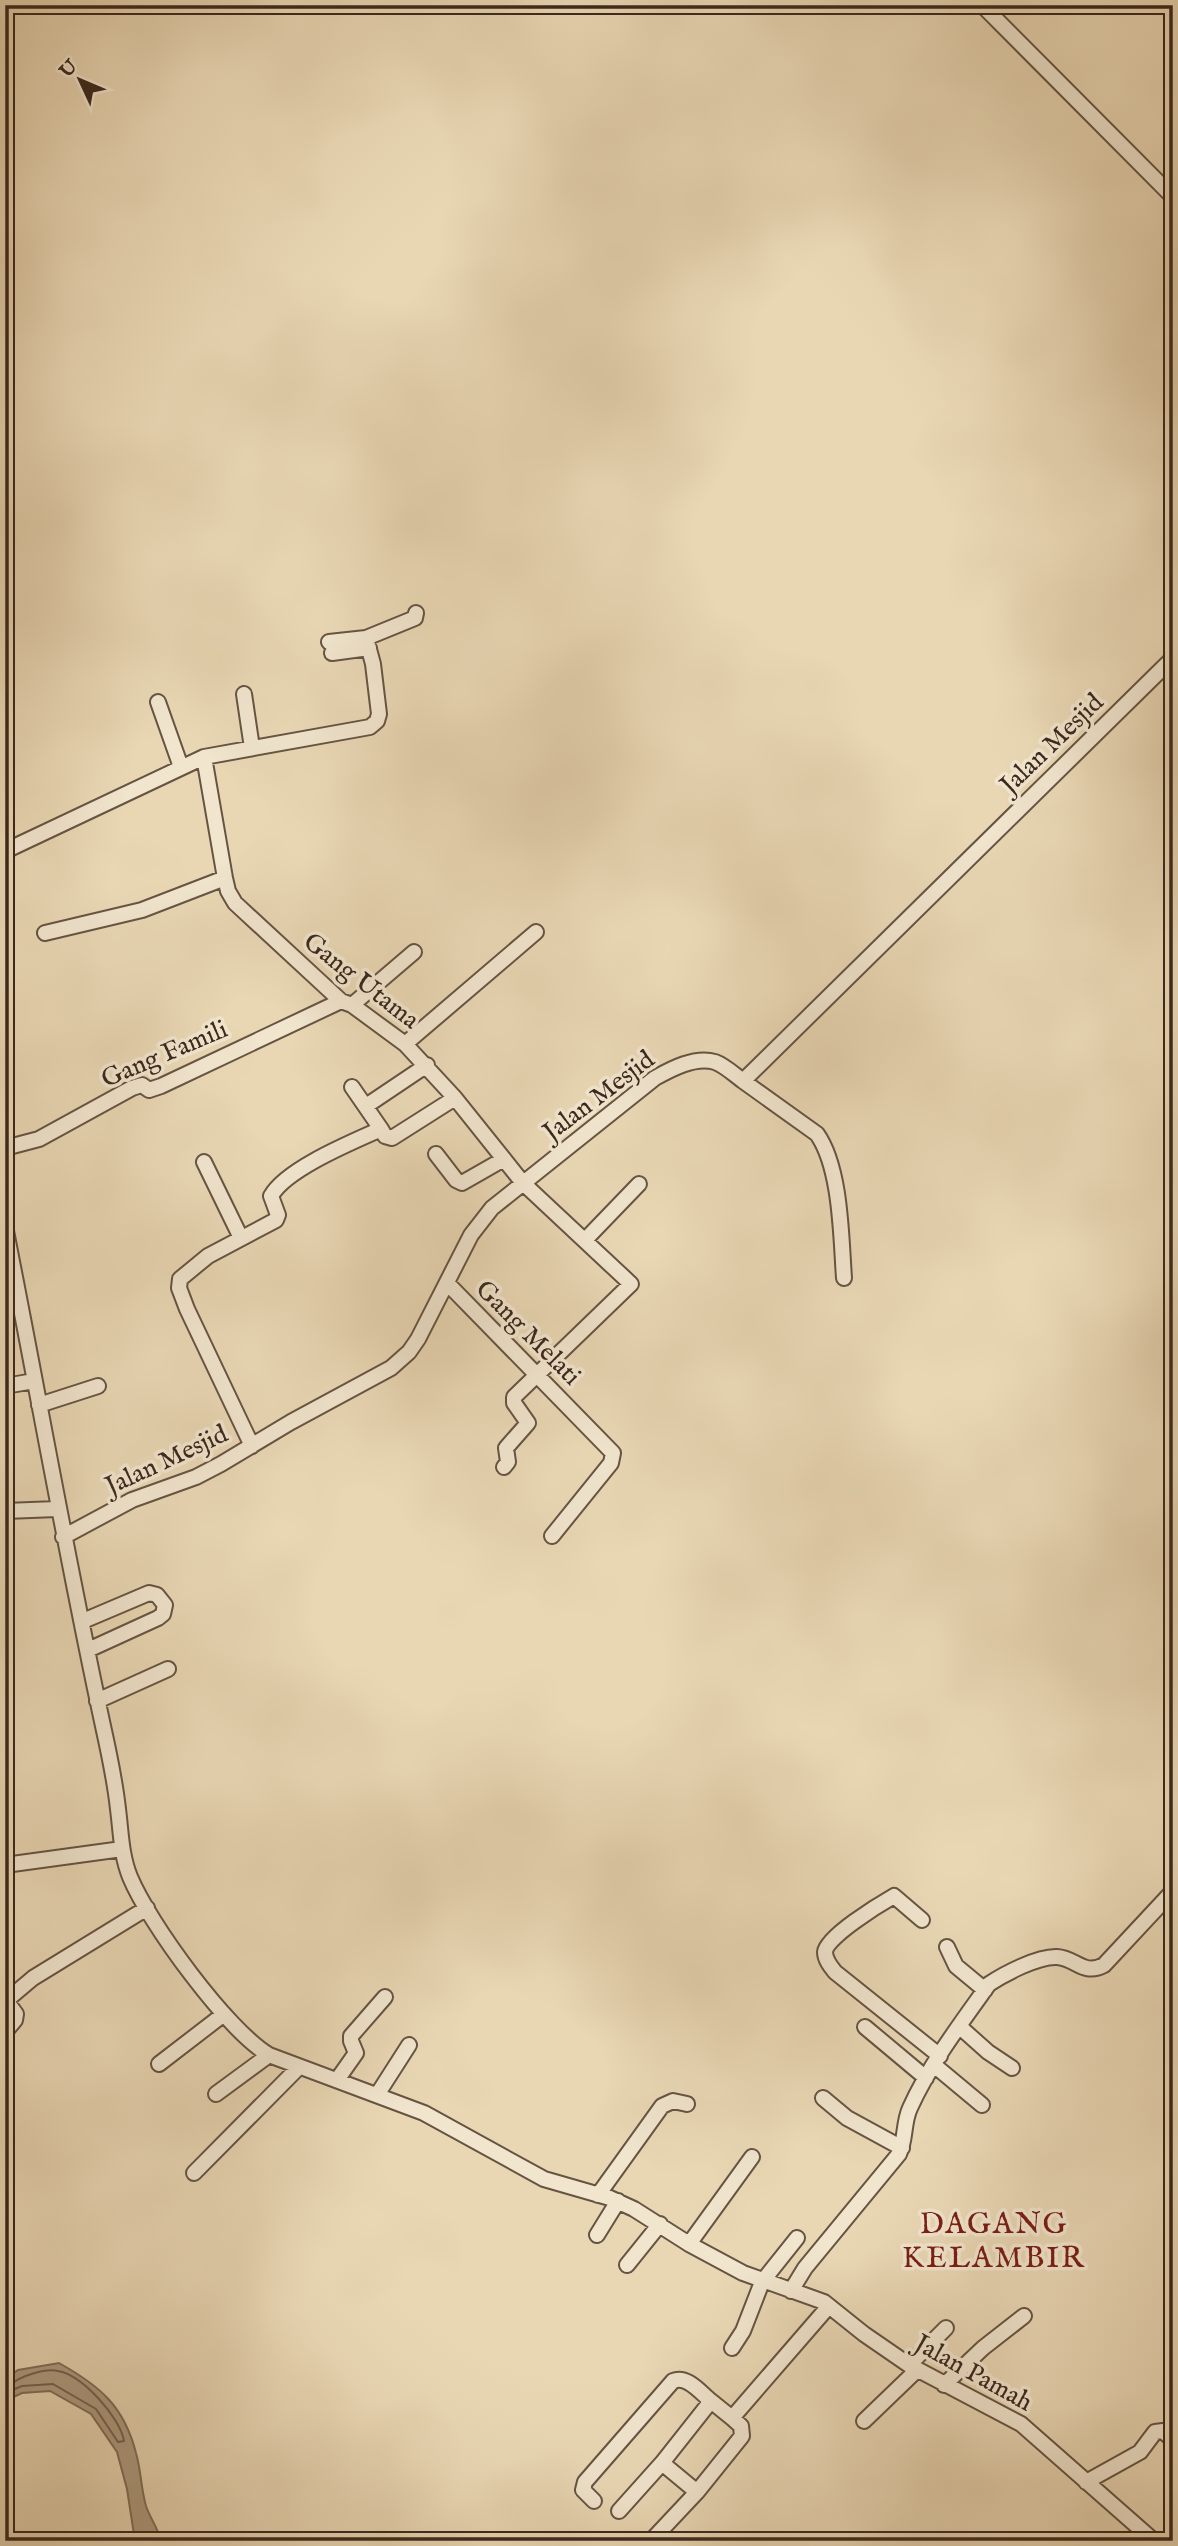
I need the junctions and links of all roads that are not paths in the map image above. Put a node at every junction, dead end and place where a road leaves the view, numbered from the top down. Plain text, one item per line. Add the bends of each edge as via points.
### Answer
1 (982, 5) edge
2 (1173, 197) edge
3 (416, 612) dead end
4 (367, 643) junction
5 (331, 647) dead end
6 (1173, 658) edge
7 (244, 694) dead end
8 (158, 702) dead end
9 (252, 748) junction
10 (204, 757) junction
11 (181, 767) junction
12 (5, 851) edge
13 (225, 878) junction
14 (536, 932) dead end
15 (45, 933) dead end
16 (414, 952) dead end
17 (346, 1003) junction
18 (405, 1044) junction
19 (427, 1065) junction
20 (743, 1081) junction
21 (352, 1087) dead end
22 (455, 1098) junction
23 (366, 1107) junction
24 (380, 1129) junction
25 (5, 1148) edge
26 (436, 1154) dead end
27 (505, 1159) junction
28 (204, 1162) dead end
29 (523, 1182) junction
30 (639, 1184) dead end
31 (5, 1226) edge
32 (241, 1238) junction
33 (586, 1239) junction
34 (844, 1278) dead end
35 (448, 1284) junction
36 (537, 1374) junction
37 (34, 1381) junction
38 (5, 1387) edge
39 (98, 1387) dead end
40 (38, 1405) junction
41 (252, 1446) junction
42 (504, 1467) dead end
43 (57, 1509) junction
44 (5, 1511) edge
45 (552, 1536) dead end
46 (63, 1537) junction
47 (83, 1620) junction
48 (88, 1650) junction
49 (168, 1669) dead end
50 (97, 1702) junction
51 (122, 1849) junction
52 (5, 1865) edge
53 (1173, 1891) edge
54 (147, 1908) junction
55 (922, 1920) dead end
56 (947, 1947) dead end
57 (985, 1990) junction
58 (385, 1997) dead end
59 (6, 1999) edge
60 (224, 2014) junction
61 (865, 2027) dead end
62 (960, 2027) junction
63 (5, 2032) edge
64 (409, 2045) dead end
65 (269, 2055) junction
66 (937, 2060) junction
67 (159, 2064) dead end
68 (299, 2067) junction
69 (1012, 2068) dead end
70 (926, 2078) junction
71 (337, 2080) junction
72 (216, 2094) dead end
73 (377, 2095) junction
74 (823, 2098) dead end
75 (687, 2104) dead end
76 (982, 2105) dead end
77 (902, 2148) junction
78 (752, 2157) dead end
79 (194, 2173) dead end
80 (598, 2195) junction
81 (618, 2201) junction
82 (660, 2224) junction
83 (597, 2235) dead end
84 (797, 2238) dead end
85 (689, 2244) junction
86 (627, 2265) dead end
87 (762, 2282) junction
88 (791, 2291) junction
89 (829, 2306) junction
90 (1024, 2316) dead end
91 (946, 2328) dead end
92 (732, 2348) dead end
93 (913, 2367) junction
94 (941, 2384) junction
95 (711, 2401) junction
96 (732, 2418) junction
97 (864, 2421) dead end
98 (1173, 2440) edge
99 (662, 2463) junction
100 (1086, 2482) junction
101 (697, 2492) junction
102 (594, 2501) dead end
103 (619, 2511) dead end
104 (651, 2541) edge
105 (1154, 2541) edge

1 - 2 street
3 - 4 street via 415,618
4 - 5 street
4 - 9 street via 379,714 374,724
6 - 20 street, Jalan Mesjid
7 - 9 street
8 - 11 street
9 - 10 street
10 - 11 street
10 - 13 street, Gang Utama
11 - 12 street
13 - 15 street via 142,910
13 - 17 street, Gang Utama via 235,903
14 - 18 street
16 - 17 street, Gang Famili
17 - 18 street, Gang Utama
17 - 25 street, Gang Famili via 161,1086 132,1088 38,1139
18 - 19 street, Gang Utama
19 - 22 street, Gang Utama
19 - 23 street
20 - 29 street, Jalan Mesjid via 715,1062 694,1062 669,1070
20 - 34 street via 817,1134 825,1145 840,1217
21 - 23 street
22 - 24 street via 392,1138
22 - 27 street, Gang Utama
23 - 24 street
24 - 32 street via 322,1157 280,1185 271,1196 278,1218
26 - 27 street via 459,1182
27 - 29 street, Gang Utama
28 - 32 street
29 - 33 street, Gang Utama
29 - 35 street, Jalan Mesjid via 478,1224
30 - 33 street
31 - 37 street, Jalan Pamah
32 - 41 street via 195,1265 179,1284
33 - 36 street, Gang Utama via 631,1283
35 - 36 street, Gang Melati
35 - 41 street, Jalan Mesjid via 418,1339 400,1361
36 - 42 street via 513,1399 528,1423 506,1448
36 - 45 street, Gang Melati via 610,1448 614,1458
37 - 38 street
37 - 40 street, Jalan Pamah
39 - 40 street
40 - 43 street, Jalan Pamah
41 - 46 street, Jalan Mesjid via 197,1477 132,1500
43 - 44 street
43 - 46 street, Jalan Pamah
46 - 47 street, Jalan Pamah
47 - 48 street, Jalan Pamah
47 - 48 street via 149,1593 165,1605 158,1618
48 - 50 street, Jalan Pamah
49 - 50 street
50 - 51 street, Jalan Pamah
51 - 52 street
51 - 54 street, Jalan Pamah via 130,1877
53 - 57 street via 1097,1969 1059,1957 1045,1958 999,1977
54 - 59 street
54 - 60 street, Jalan Pamah
55 - 66 street via 894,1896 831,1940 825,1952 835,1972
56 - 57 street via 957,1966
57 - 62 street
58 - 71 street via 351,2036 356,2053
59 - 63 street via 16,2014
60 - 65 street, Jalan Pamah
60 - 67 street
61 - 70 street
62 - 66 street
62 - 69 street
64 - 73 street
65 - 68 street, Jalan Pamah
65 - 72 street
66 - 70 street
66 - 76 street
68 - 71 street, Jalan Pamah
68 - 79 street
70 - 77 street via 909,2110
71 - 73 street, Jalan Pamah
73 - 80 street, Jalan Pamah via 439,2120 544,2179
74 - 77 street via 847,2118
75 - 80 street via 673,2101 662,2106
77 - 88 street
78 - 85 street
80 - 81 street, Jalan Pamah
81 - 82 street, Jalan Pamah
81 - 83 street
82 - 85 street, Jalan Pamah
82 - 86 street
84 - 87 street
85 - 87 street, Jalan Pamah
87 - 88 street, Jalan Pamah
87 - 92 street
88 - 89 street, Jalan Pamah
89 - 93 street, Jalan Pamah
89 - 96 street
90 - 94 street
91 - 93 street
93 - 94 street, Jalan Pamah
93 - 97 street
94 - 100 street, Jalan Pamah via 1021,2424
95 - 96 street
95 - 99 street
95 - 102 street via 684,2379 673,2381 585,2482 583,2490
96 - 101 street via 741,2426 742,2436
98 - 100 street via 1163,2431 1155,2432 1140,2452
99 - 101 street
99 - 103 street
100 - 105 street, Jalan Pamah
101 - 104 street

